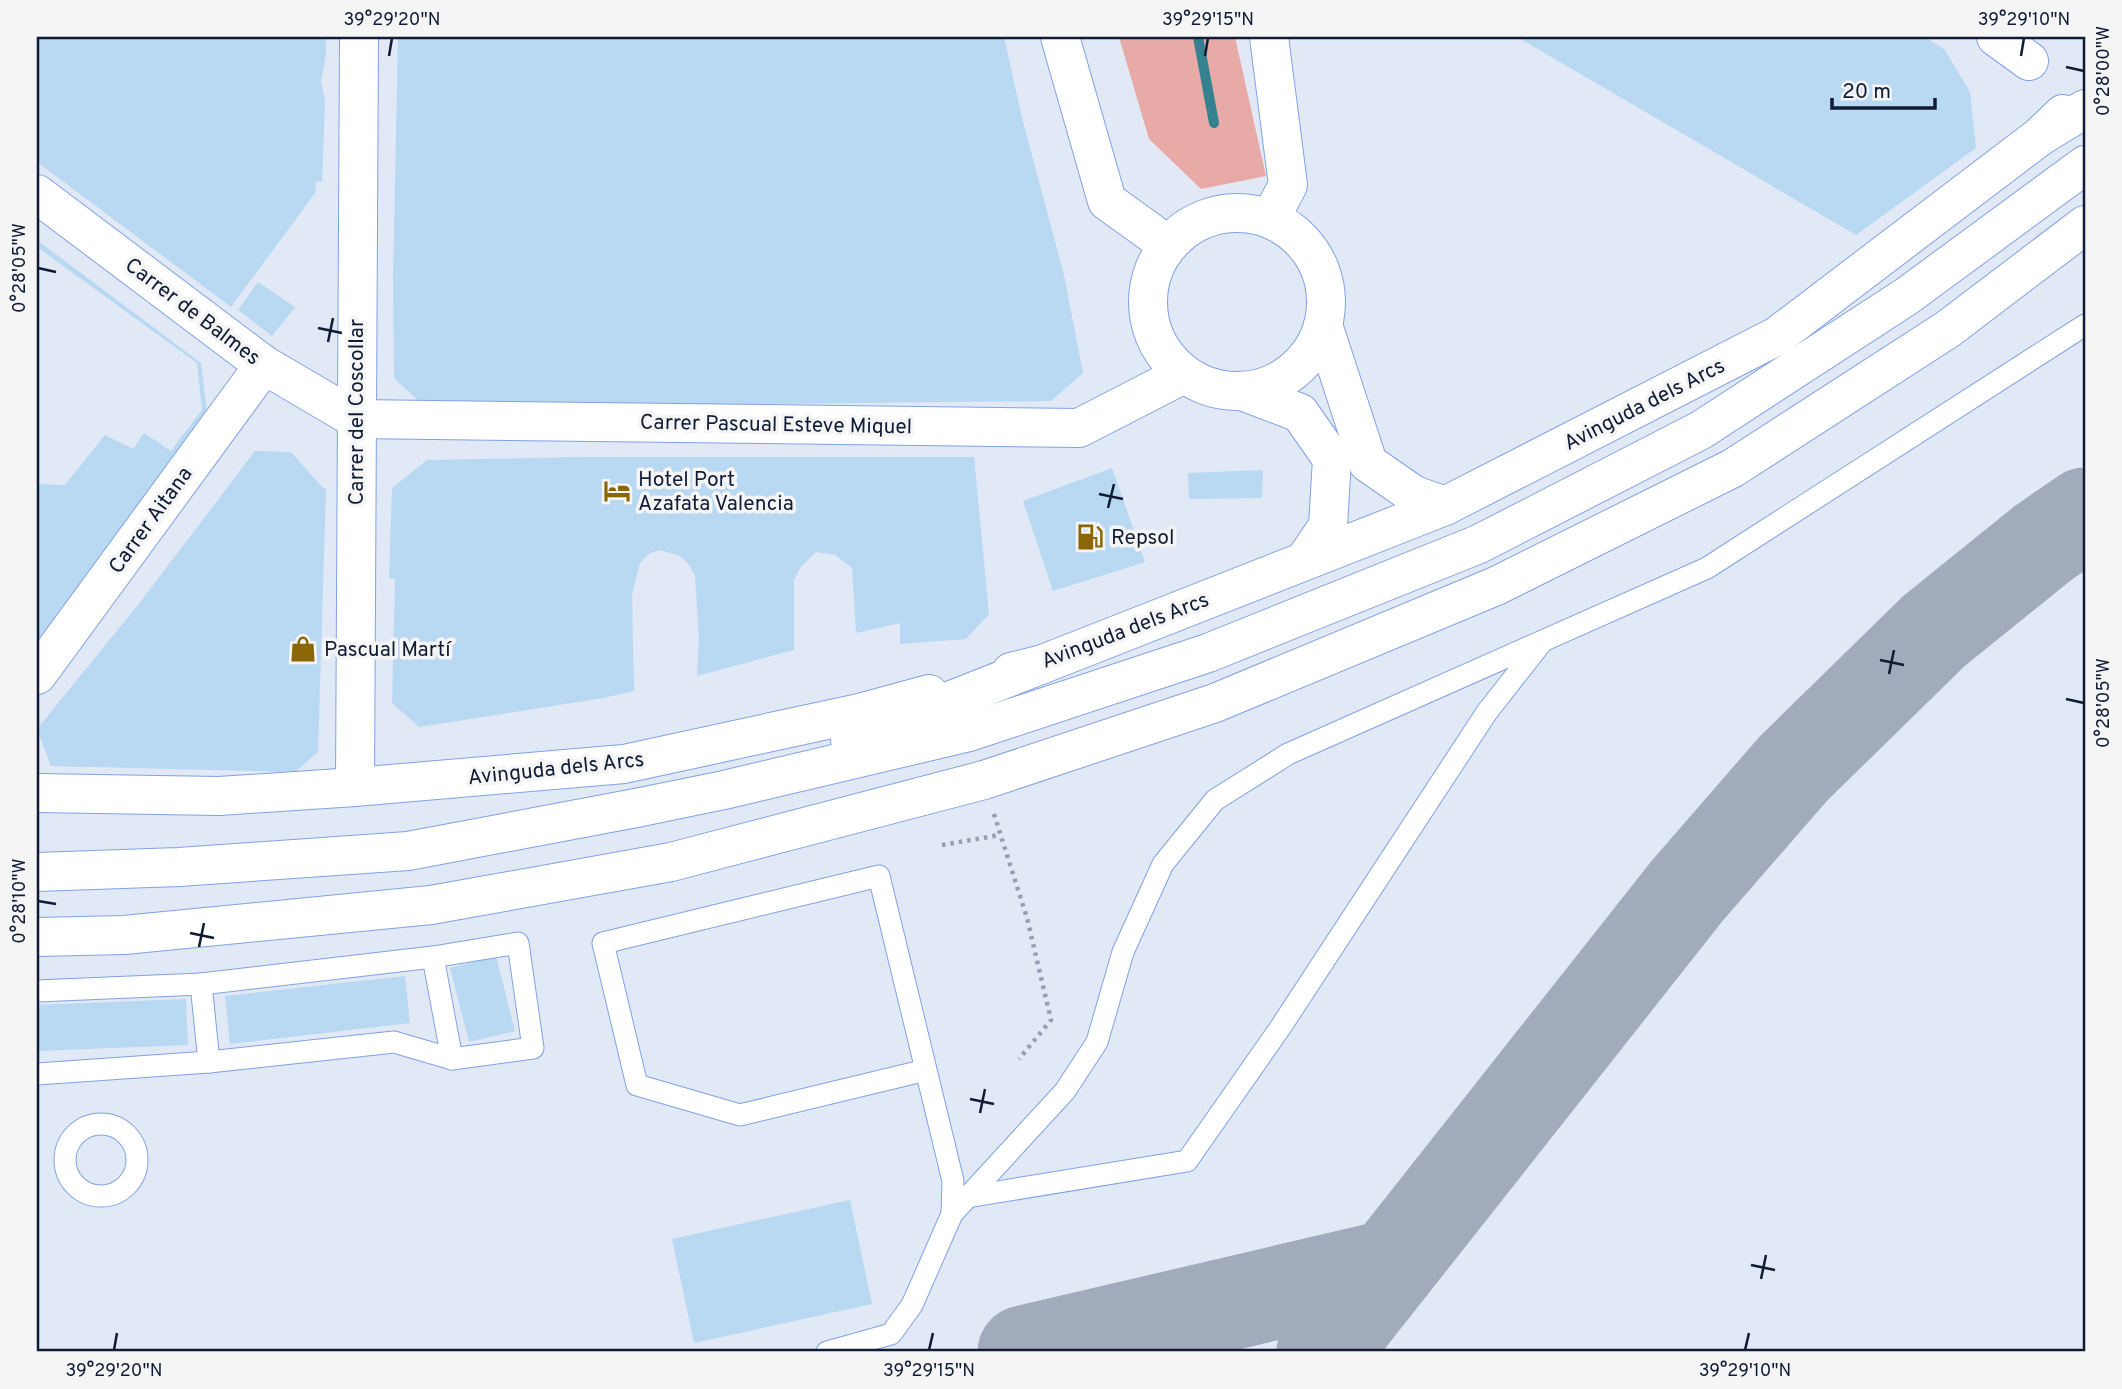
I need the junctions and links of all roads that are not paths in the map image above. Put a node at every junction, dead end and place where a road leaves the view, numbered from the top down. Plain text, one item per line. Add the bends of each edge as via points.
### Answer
1 (359, 37) edge
2 (1059, 37) edge
3 (1269, 37) edge
4 (1996, 37) edge
5 (2029, 61) dead end
6 (2085, 94) edge
7 (2085, 109) edge
8 (2039, 137) junction
9 (2085, 165) edge
10 (37, 194) edge
11 (1270, 219) junction
12 (2085, 225) edge
13 (1168, 245) junction
14 (1323, 325) junction
15 (2085, 325) edge
16 (264, 365) junction
17 (1184, 374) junction
18 (1242, 391) junction
19 (356, 419) junction
20 (1444, 506) junction
21 (1306, 560) junction
22 (1545, 639) junction
23 (1043, 664) junction
24 (37, 675) edge
25 (355, 787) junction
26 (724, 790) junction
27 (37, 793) edge
28 (37, 872) edge
29 (37, 937) edge
30 (433, 957) junction
31 (201, 984) junction
32 (37, 991) edge
33 (452, 1059) junction
34 (209, 1062) junction
35 (926, 1070) junction
36 (37, 1074) edge
37 (967, 1197) junction
38 (952, 1214) junction
39 (893, 1343) edge
40 (827, 1352) edge

1 - 19 main road, Carrer del Coscollar
2 - 13 main road via 1107,201
3 - 11 main road via 1288,185
4 - 5 main road
6 - 8 main road, Avinguda dels Arcs
7 - 8 main road
8 - 20 main road, Avinguda dels Arcs via 1777,336
9 - 26 main road via 1908,296 1701,430 1479,544 1208,653 969,732
10 - 16 main road, Carrer de Balmes
11 - 13 main road via 1240,212 1209,217
11 - 14 main road via 1300,238 1317,263 1326,294
12 - 29 main road via 1948,328 1733,468 1483,591 1214,703 984,780 671,862 431,905 124,935
13 - 17 main road via 1153,272 1147,303 1153,333 1169,360
14 - 18 main road via 1298,367 1272,384
14 - 20 main road via 1368,463 1415,495
15 - 22 lane via 1707,568
16 - 19 main road, Carrer de Balmes
16 - 24 main road, Carrer Aitana
17 - 18 main road via 1211,387
17 - 19 main road, Carrer Pascual Esteve Miquel via 1079,428
18 - 21 main road via 1300,413 1332,459 1328,526
19 - 25 main road, Carrer del Coscollar
20 - 21 main road, Avinguda dels Arcs
21 - 23 main road, Avinguda dels Arcs
22 - 37 lane via 1288,754 1215,800 1163,864 1123,952 1097,1042 1065,1091
22 - 37 lane via 1486,712 1187,1161
23 - 25 main road, Avinguda dels Arcs via 859,713 624,764
23 - 26 main road
25 - 27 main road, Avinguda dels Arcs via 219,796
26 - 28 main road via 408,851
30 - 31 lane
30 - 33 lane
30 - 33 lane via 518,943 533,1048
31 - 32 lane
31 - 34 lane
33 - 34 lane via 394,1041
34 - 36 lane
35 - 35 lane via 879,876 603,943 637,1085 740,1115
35 - 38 lane via 953,1181
37 - 38 lane
38 - 39 lane
39 - 40 lane

